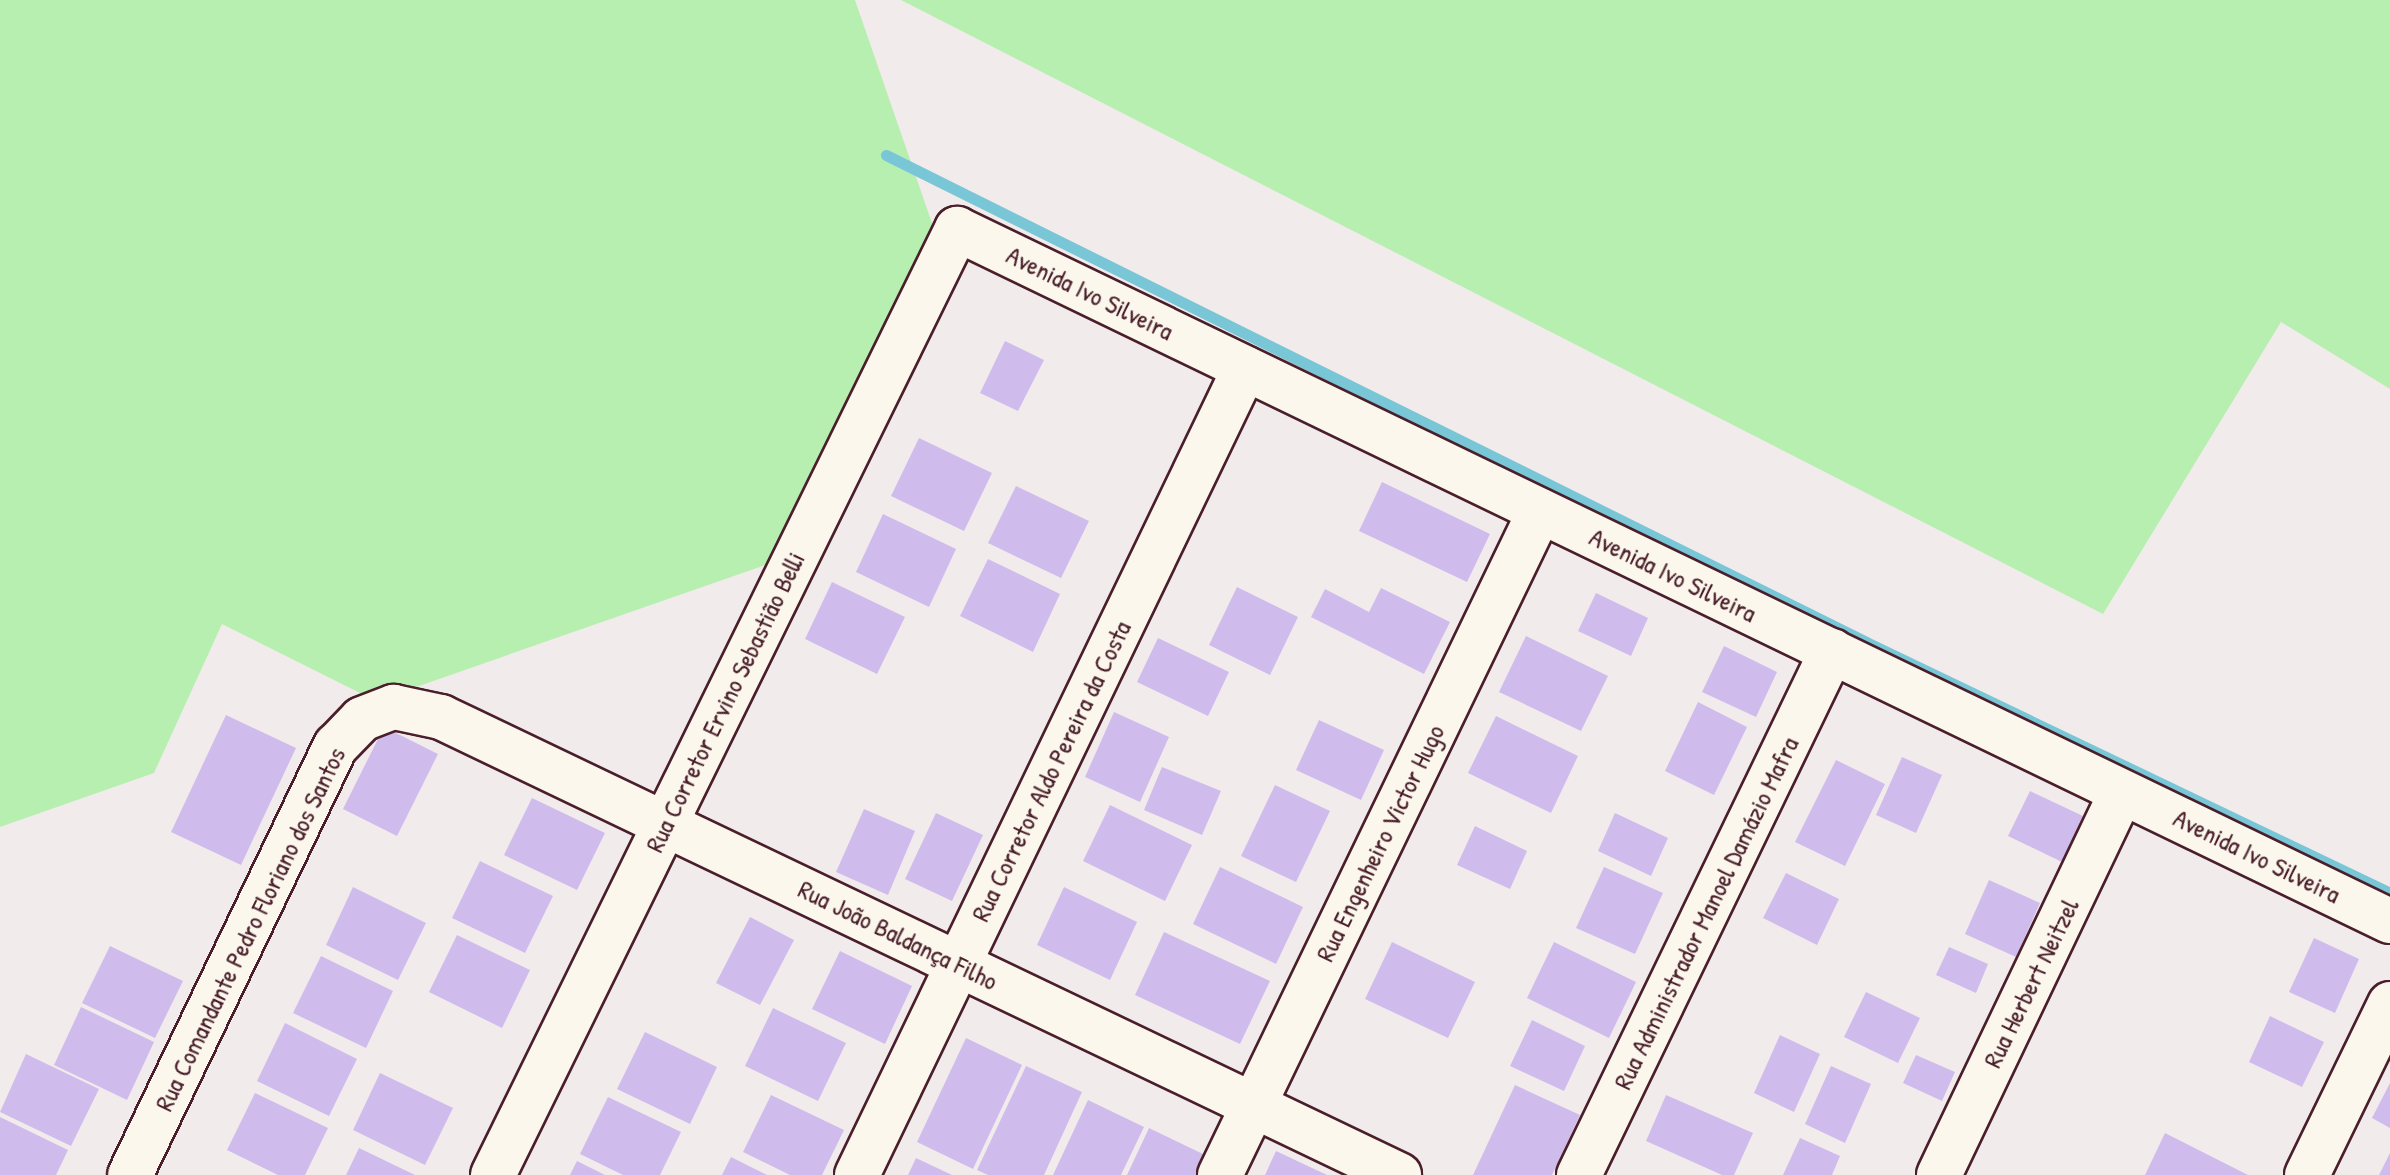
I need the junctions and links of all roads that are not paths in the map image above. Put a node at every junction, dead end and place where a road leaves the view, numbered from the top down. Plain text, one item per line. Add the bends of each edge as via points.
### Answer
1 (957, 229) joint
2 (1245, 368) junction
3 (1540, 511) junction
4 (1832, 651) junction
5 (394, 707) joint
6 (2122, 792) junction
7 (665, 824) junction
8 (2390, 921) edge
9 (958, 964) junction
10 (2390, 1004) edge
11 (1254, 1106) junction
12 (130, 1175) edge
13 (493, 1175) edge
14 (857, 1175) edge
15 (1220, 1175) edge
16 (1399, 1175) edge
17 (1579, 1175) edge
18 (1939, 1175) edge
19 (2307, 1175) edge

1 - 2 street, Avenida Ivo Silveira
1 - 7 street, Rua Corretor Ervino Sebastião Belli
2 - 3 street, Avenida Ivo Silveira
2 - 9 street, Rua Corretor Aldo Pereira da Costa
3 - 4 street, Avenida Ivo Silveira
3 - 11 street, Rua Engenheiro Victor Hugo
4 - 6 street, Avenida Ivo Silveira
4 - 17 street, Rua Administrador Manoel Damázio Mafra
5 - 7 street, Rua João Baldança Filho via 441,717
5 - 12 street, Rua Comandante Pedro Floriano dos Santos via 362,719 336,746
6 - 8 street, Avenida Ivo Silveira
6 - 18 street, Rua Herbert Neitzel
7 - 9 street, Rua João Baldança Filho
7 - 13 street, Rua Corretor Ervino Sebastião Belli
9 - 11 street, Rua João Baldança Filho
9 - 14 street, Rua Corretor Aldo Pereira da Costa
10 - 19 street
11 - 15 street, Rua Engenheiro Victor Hugo
11 - 16 street, Rua João Baldança Filho

